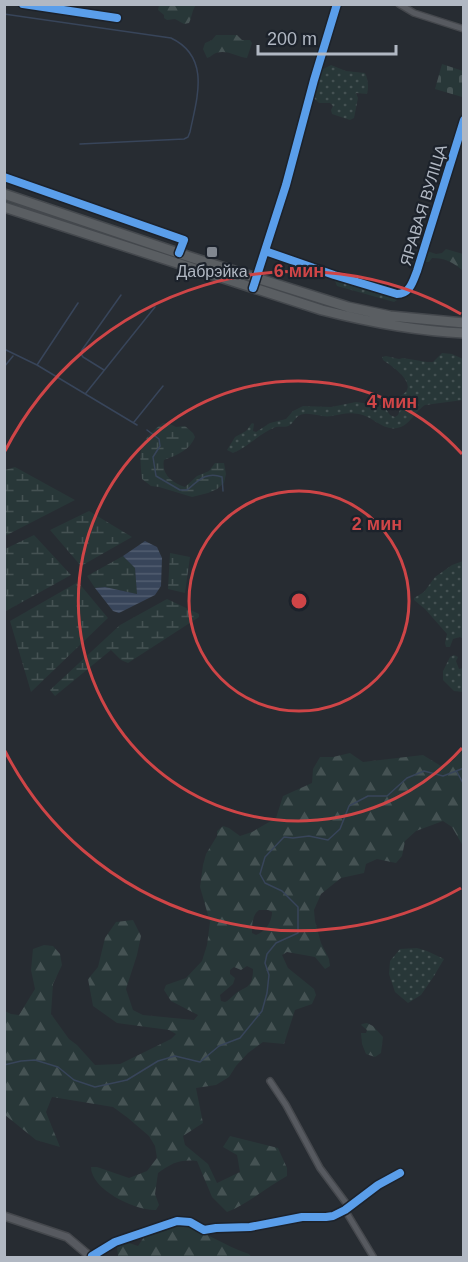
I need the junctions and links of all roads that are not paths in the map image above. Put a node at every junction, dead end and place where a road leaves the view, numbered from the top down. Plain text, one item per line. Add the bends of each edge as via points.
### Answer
1 (23, 4) edge
2 (337, 4) edge
3 (399, 4) edge
4 (117, 18) dead end
5 (464, 29) edge
6 (464, 120) edge
7 (4, 177) edge
8 (4, 194) edge
9 (4, 207) edge
10 (265, 251) junction
11 (178, 253) junction
12 (255, 283) junction
13 (464, 323) edge
14 (464, 333) edge
15 (270, 1081) dead end
16 (400, 1173) dead end
17 (347, 1208) junction
18 (4, 1216) edge
19 (92, 1257) edge
20 (374, 1257) edge

1 - 4 street
2 - 10 street
3 - 5 street via 414,13
6 - 10 street, ЯРАВАЯ ВУЛІЦА via 417,271 411,286 402,294
7 - 11 street via 184,240
8 - 11 highway
9 - 12 highway
10 - 12 street
11 - 12 highway
12 - 13 highway via 390,316
12 - 14 highway via 322,310 372,322
15 - 17 street
16 - 17 street
17 - 19 street via 333,1216 302,1217 250,1227 204,1230 190,1222 177,1221 115,1242
17 - 20 street
18 - 19 street via 67,1237

